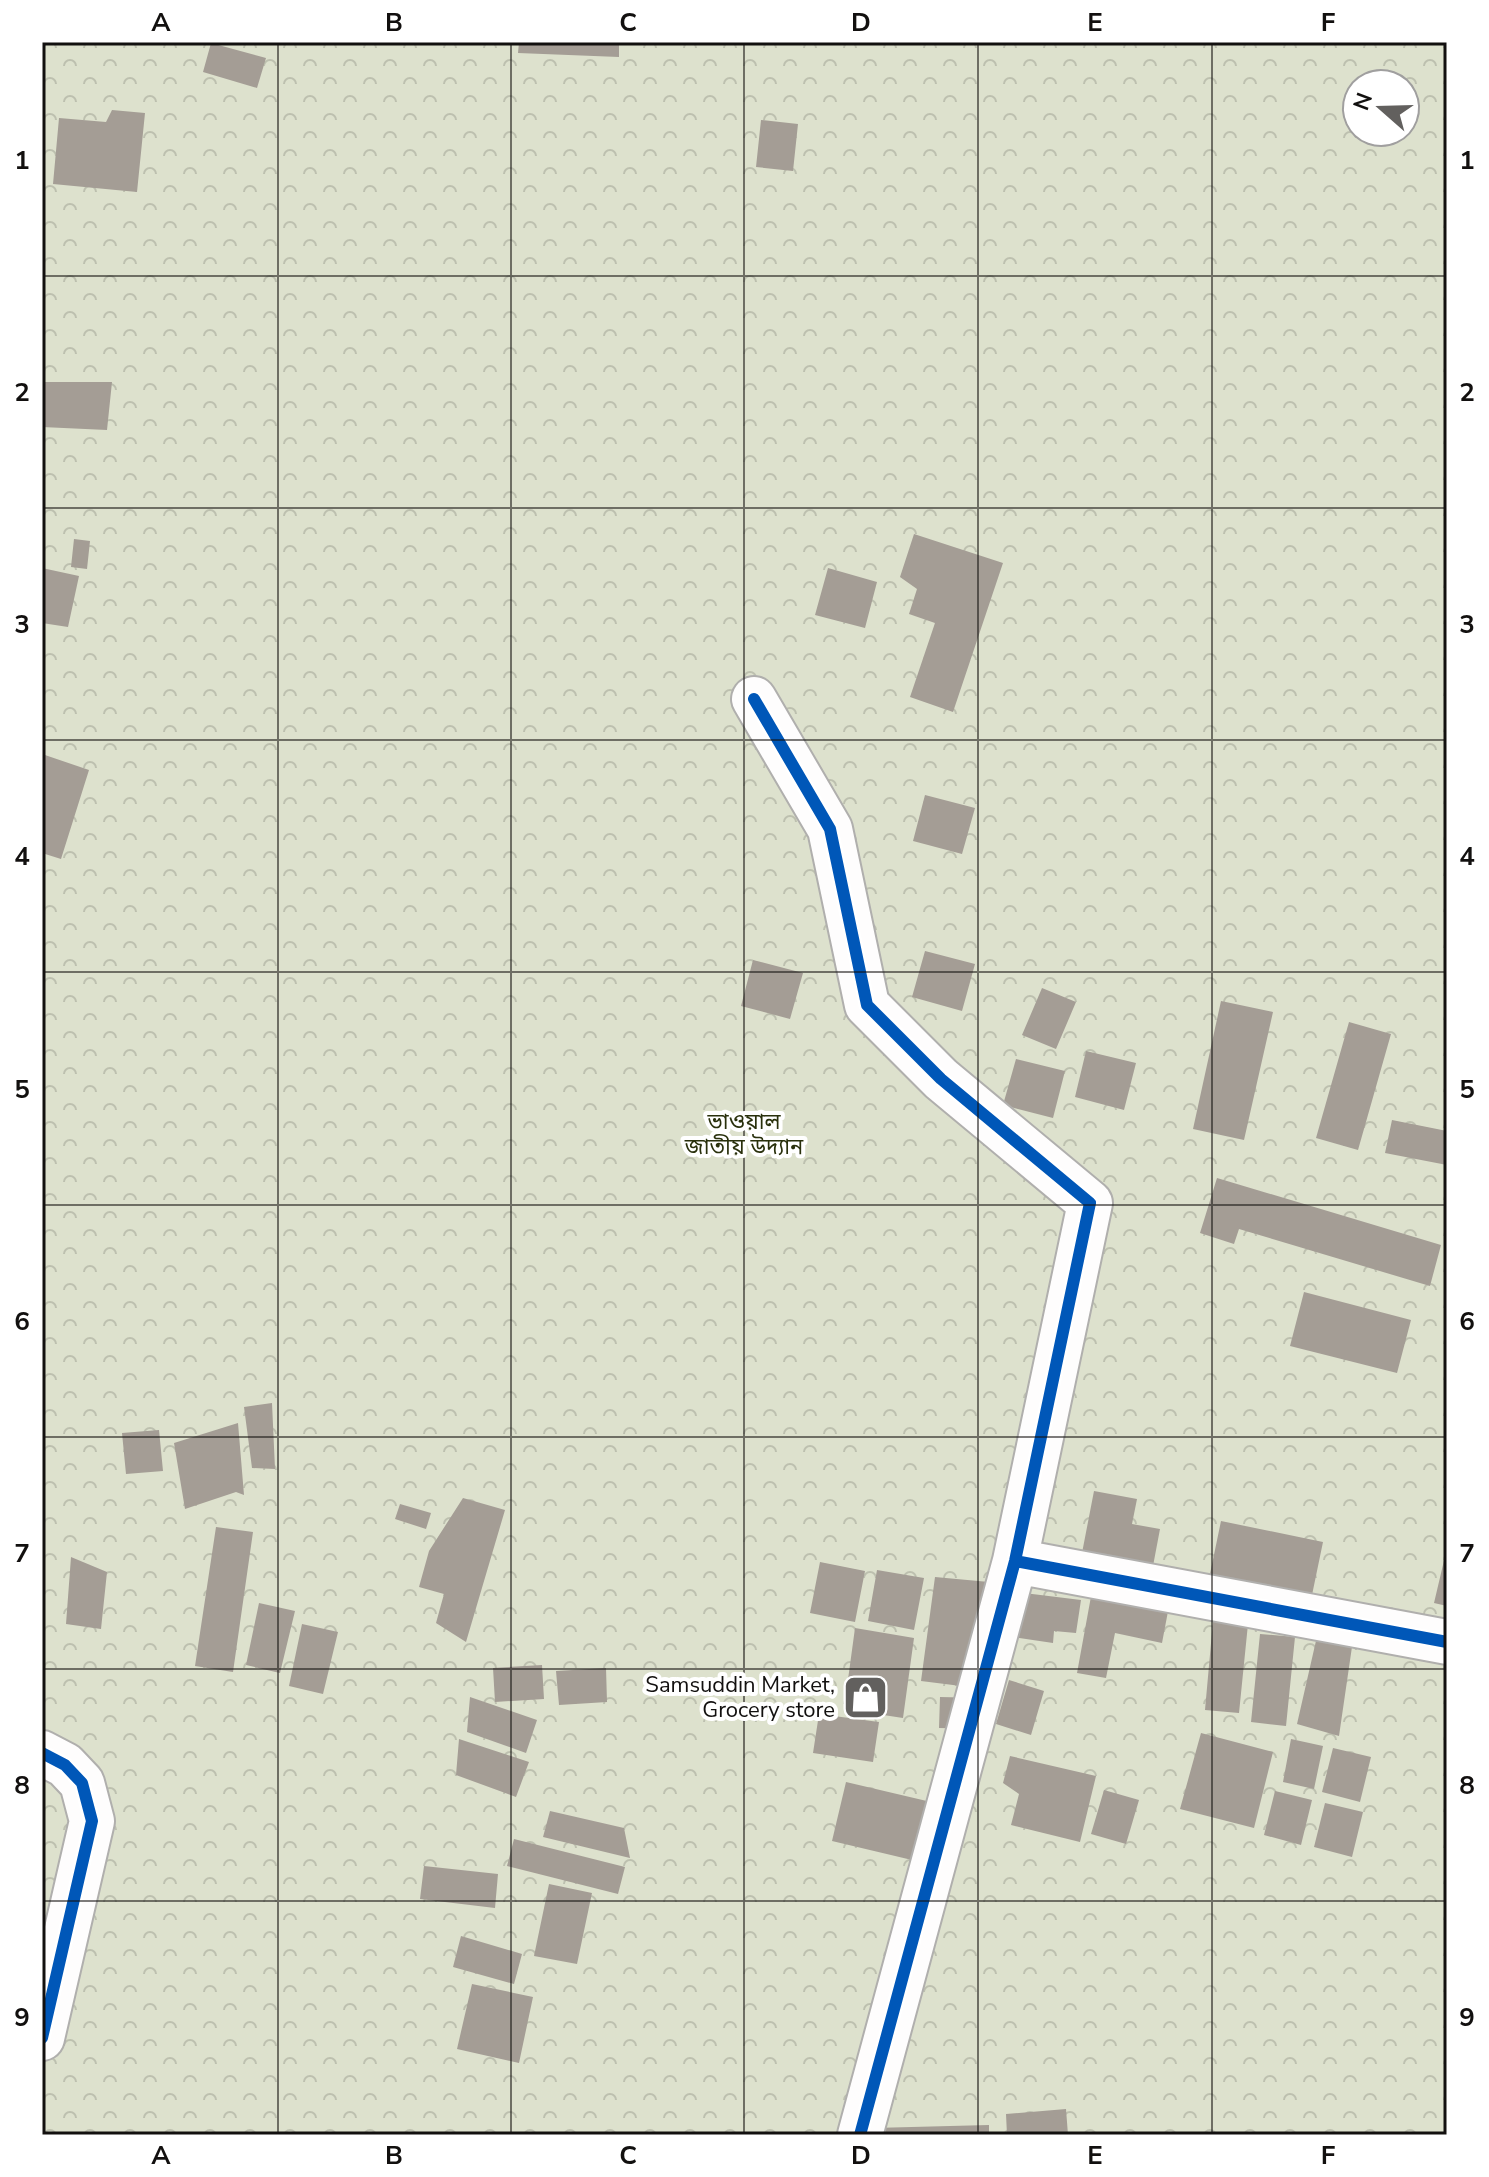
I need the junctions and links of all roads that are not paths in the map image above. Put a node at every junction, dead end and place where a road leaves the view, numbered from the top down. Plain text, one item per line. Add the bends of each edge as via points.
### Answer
1 (754, 699) dead end
2 (1015, 1561) junction
3 (1447, 1642) edge
4 (42, 1753) edge
5 (42, 2038) edge
6 (860, 2135) edge

1 - 2 street via 830,829 867,1005 941,1079 1090,1203
2 - 3 street
2 - 6 street
4 - 5 street via 65,1765 82,1783 92,1821

